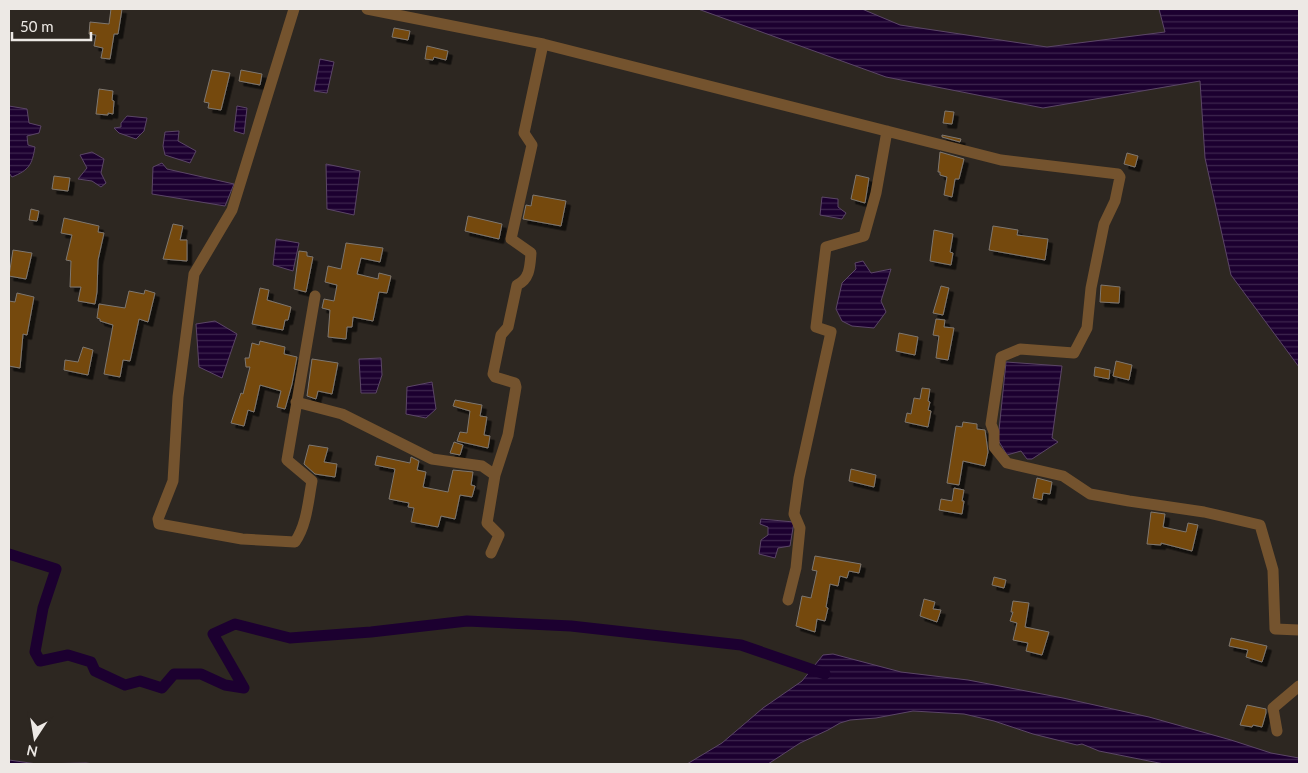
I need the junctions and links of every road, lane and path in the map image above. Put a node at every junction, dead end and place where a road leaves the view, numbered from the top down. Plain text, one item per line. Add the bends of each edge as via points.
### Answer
1 (294, 9) edge
2 (367, 9) edge
3 (543, 44) junction
4 (887, 131) junction
5 (314, 296) dead end
6 (296, 402) junction
7 (495, 475) junction
8 (491, 553) dead end
9 (788, 600) dead end
10 (1299, 630) edge
11 (1299, 686) edge
12 (1277, 731) dead end

1 - 6 street via 232,210 194,274 178,397 173,481 159,524 242,539 295,542 305,523 312,482 287,460
2 - 3 street
3 - 4 street
3 - 7 street via 524,133 532,145 511,239 531,253 529,272 524,282 517,285 493,374 515,383 516,387 508,435
4 - 9 street via 864,236 826,248 816,327 831,332 799,478 794,514 800,528 796,568
4 - 10 street via 1001,160 1118,174 1115,201 1104,224 1087,328 1074,354 1020,349 1001,357 991,424 994,447 1006,463 1063,476 1090,494 1260,524 1273,570 1275,629
5 - 6 street
6 - 7 street via 342,414 432,459 482,466
7 - 8 street via 487,523 499,535
11 - 12 street via 1273,708

